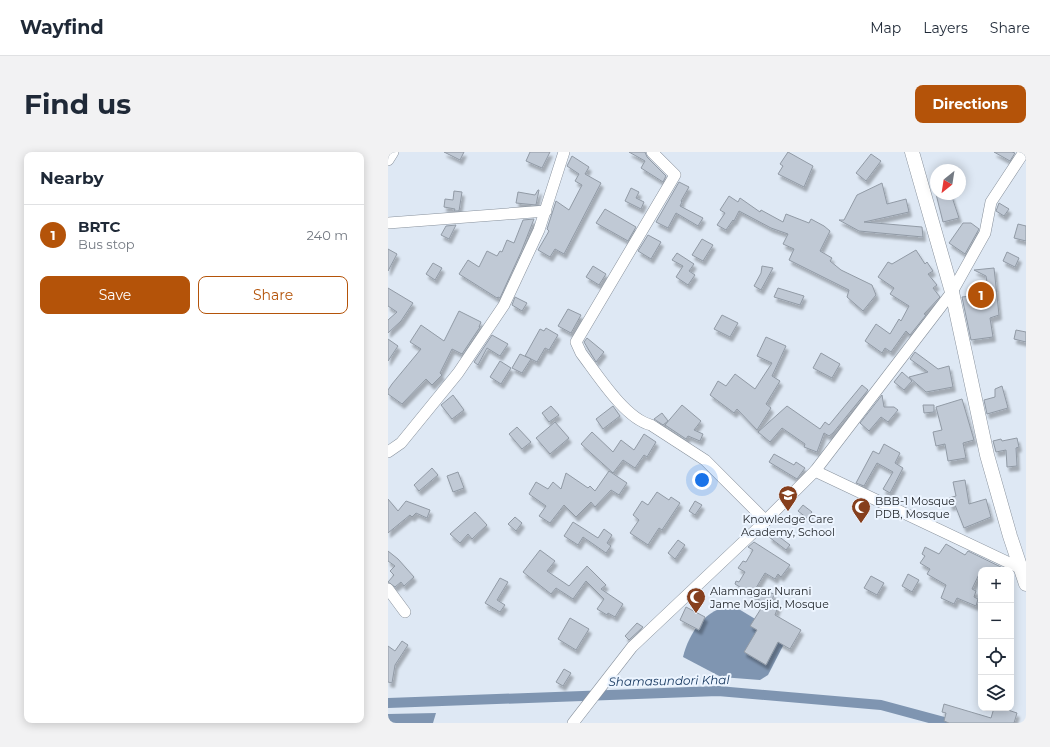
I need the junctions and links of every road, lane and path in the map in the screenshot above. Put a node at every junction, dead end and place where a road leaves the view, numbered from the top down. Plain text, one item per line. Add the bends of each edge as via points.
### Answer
1 (393, 152) edge
2 (564, 152) edge
3 (652, 152) edge
4 (912, 152) edge
5 (1024, 152) edge
6 (388, 160) edge
7 (546, 211) junction
8 (388, 222) edge
9 (952, 292) junction
10 (388, 452) edge
11 (815, 471) junction
12 (766, 521) junction
13 (1020, 568) junction
14 (1026, 584) edge
15 (388, 589) edge
16 (405, 612) dead end
17 (573, 723) edge

1 - 6 street
2 - 7 street
3 - 12 street via 676,175 576,342 580,353 626,411 705,460
4 - 9 main road
5 - 9 street via 991,202 985,233
7 - 8 street
7 - 10 street via 540,230 504,305 458,374 401,443
9 - 11 street
9 - 13 main road via 987,455
11 - 12 street
11 - 13 street
12 - 17 street via 632,647
13 - 14 main road
15 - 16 street

